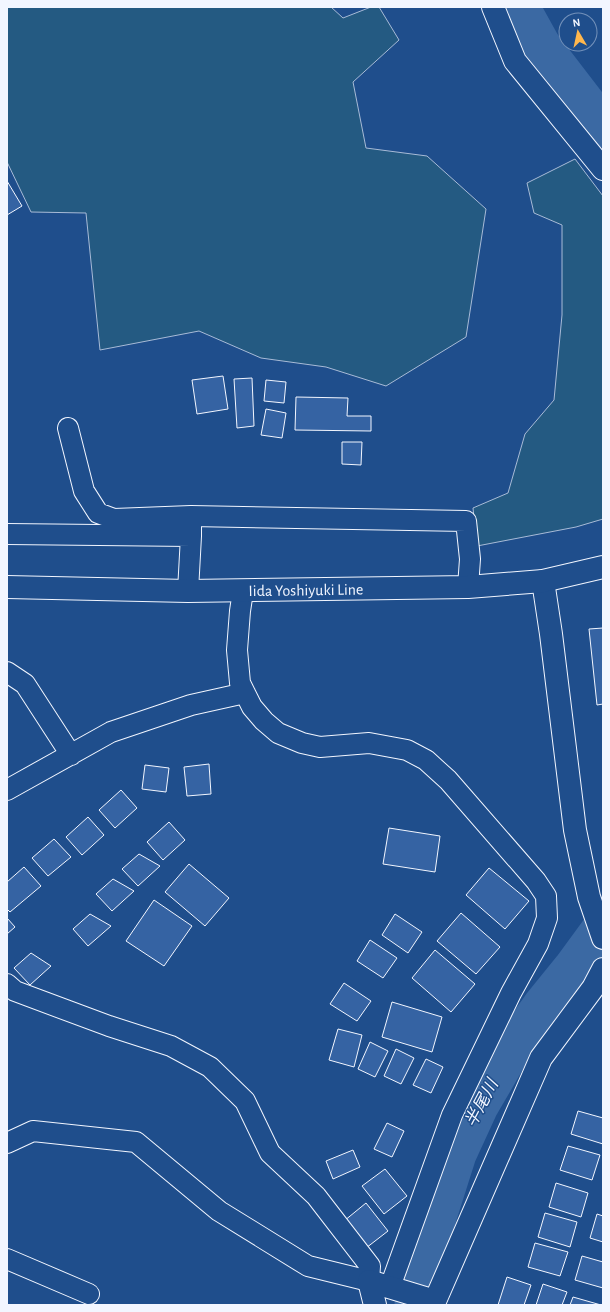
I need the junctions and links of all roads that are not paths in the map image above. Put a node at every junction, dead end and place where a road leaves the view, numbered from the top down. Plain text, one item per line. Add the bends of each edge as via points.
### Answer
1 (493, 7) edge
2 (603, 169) edge
3 (68, 428) dead end
4 (191, 516) junction
5 (7, 534) edge
6 (191, 536) junction
7 (603, 567) edge
8 (543, 581) junction
9 (7, 587) edge
10 (468, 587) junction
11 (188, 591) junction
12 (243, 591) junction
13 (7, 672) edge
14 (245, 693) junction
15 (71, 755) junction
16 (7, 790) edge
17 (603, 938) edge
18 (603, 969) edge
19 (7, 984) edge
20 (7, 1143) edge
21 (7, 1259) edge
22 (369, 1282) junction
23 (390, 1287) junction
24 (89, 1294) dead end
25 (440, 1303) edge
26 (375, 1305) edge

1 - 2 street via 515,62
3 - 4 street via 84,491 98,512 114,519
4 - 6 street
4 - 10 street via 466,521 470,559
5 - 6 street
6 - 11 street
7 - 8 street, Iida Yoshiyuki Line
8 - 10 street, Iida Yoshiyuki Line
8 - 17 street via 552,634 575,830 589,897
9 - 11 street, Iida Yoshiyuki Line
10 - 12 street, Iida Yoshiyuki Line
11 - 12 street, Iida Yoshiyuki Line
12 - 14 street via 237,650 240,683
13 - 15 street via 24,684
14 - 15 street via 191,705 111,732
14 - 23 street via 252,707 264,721 278,733 302,743 320,747 369,743 407,750 426,760 448,780 536,881 546,896 547,918 538,944 511,993 452,1115
15 - 16 street
18 - 25 street via 593,988 541,1058
19 - 22 street via 15,991 171,1046 210,1068 245,1101 270,1153 316,1196 370,1266
20 - 22 street via 33,1131 136,1142 219,1211 308,1266
21 - 24 street
22 - 23 street
22 - 26 street
23 - 25 street

